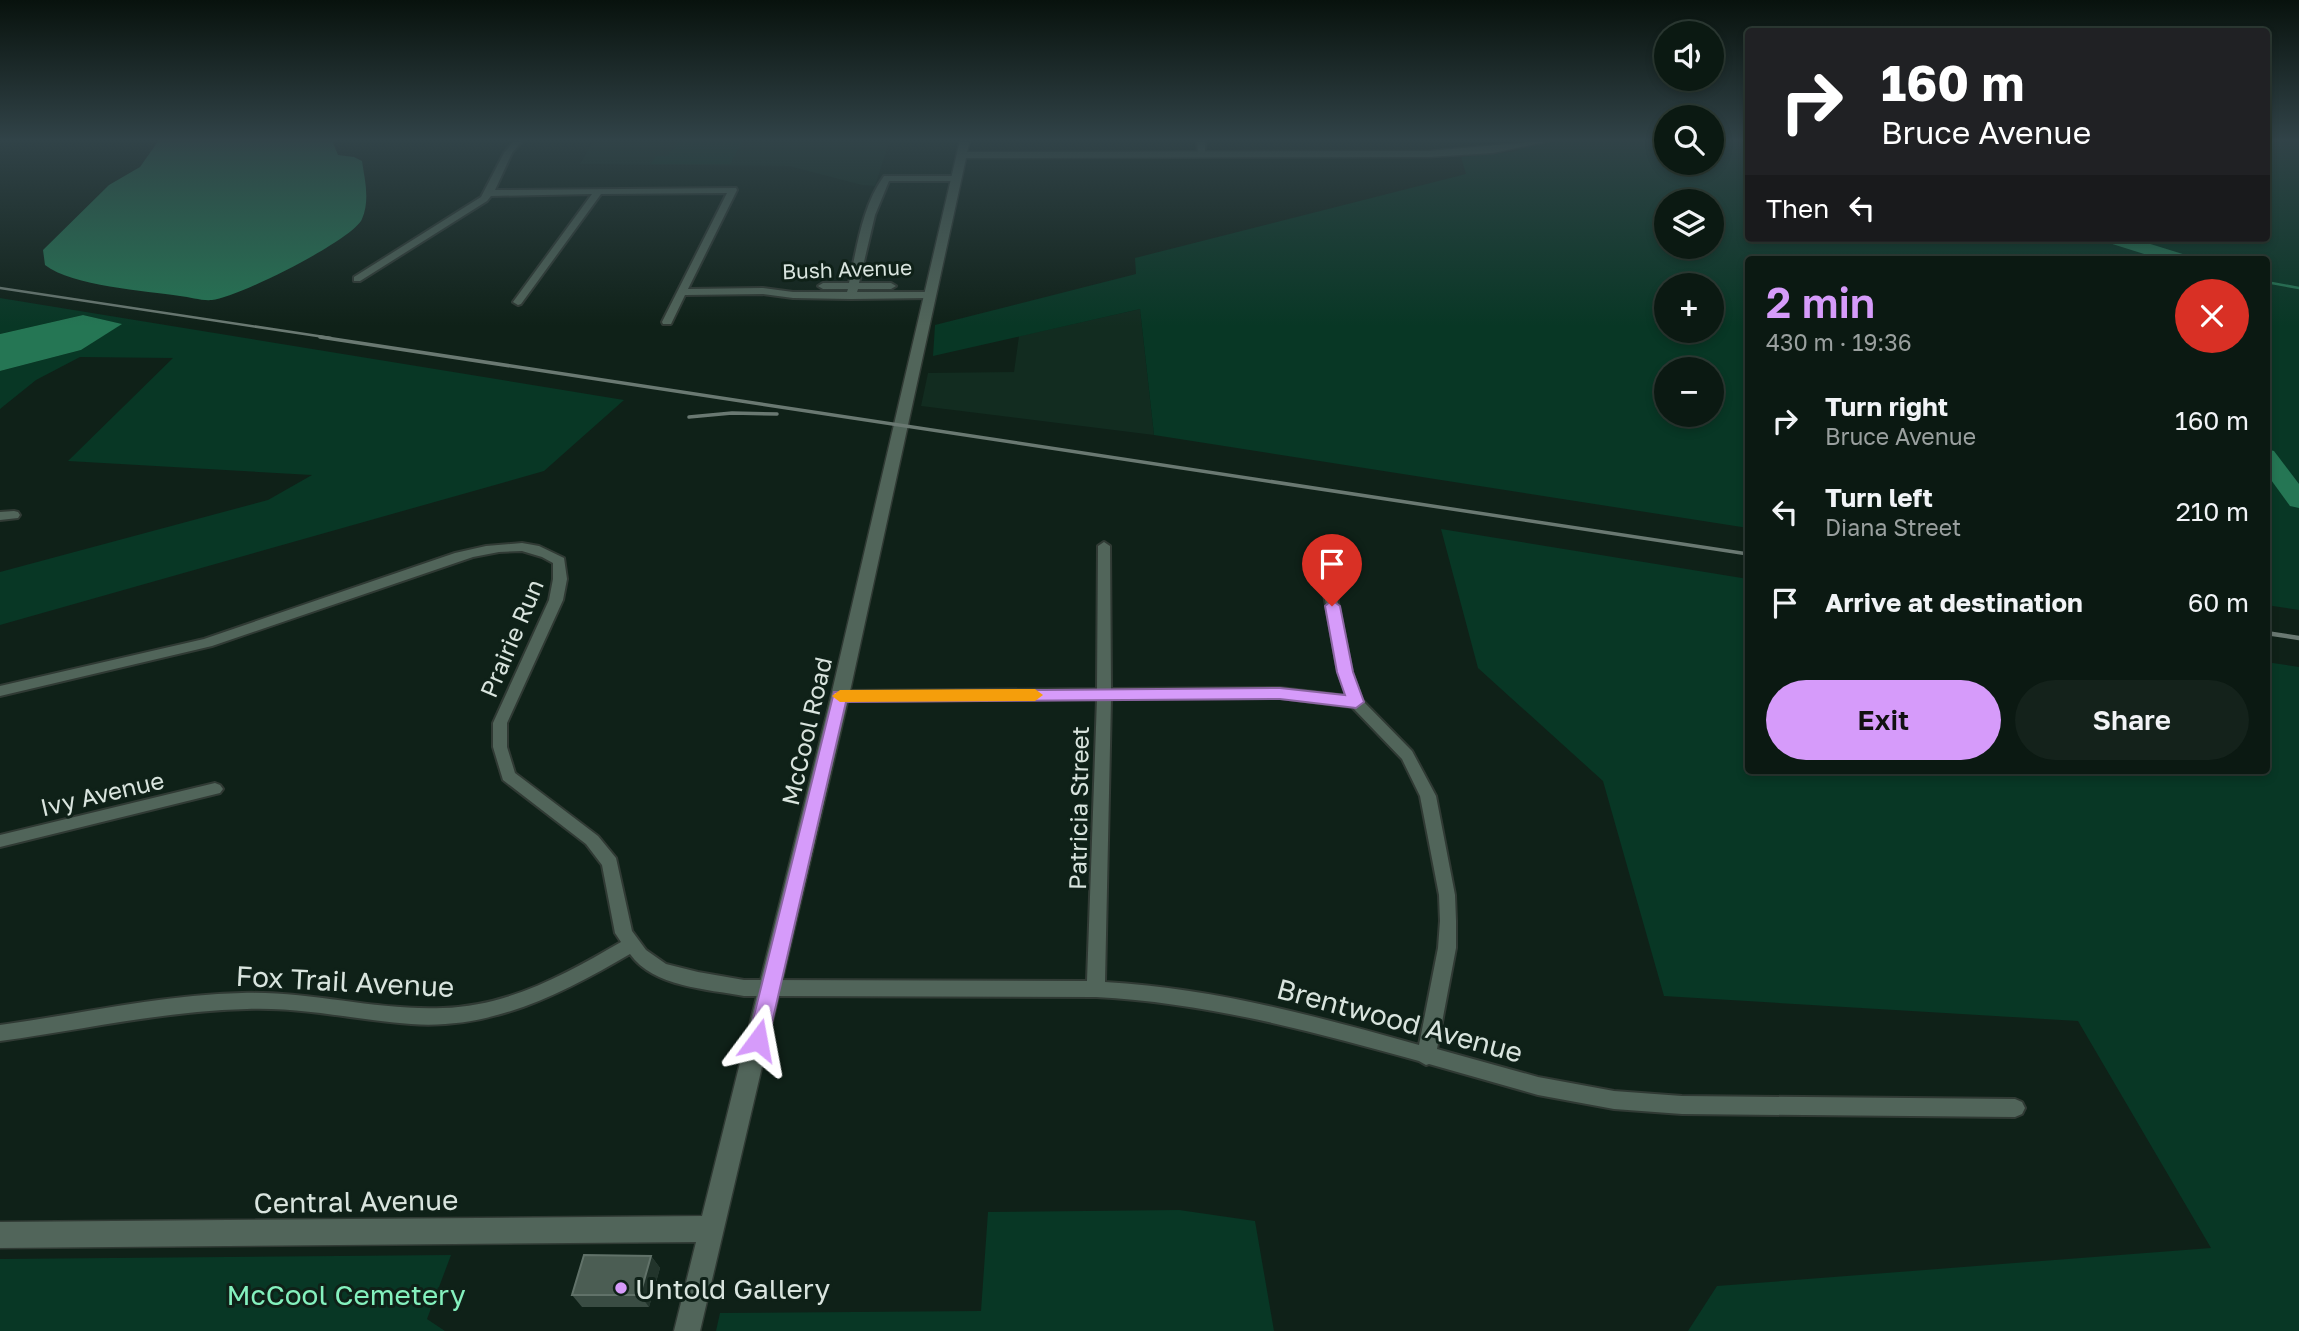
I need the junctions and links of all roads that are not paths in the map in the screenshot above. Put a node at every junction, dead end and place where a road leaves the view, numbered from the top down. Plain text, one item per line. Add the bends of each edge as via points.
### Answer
1 (479, 202) edge
2 (590, 202) edge
3 (727, 202) edge
4 (874, 202) edge
5 (950, 202) edge
6 (357, 279) dead end
7 (930, 290) junction
8 (852, 291) junction
9 (682, 292) junction
10 (518, 302) dead end
11 (667, 322) dead end
12 (14, 514) dead end
13 (0, 516) edge
14 (1104, 546) dead end
15 (1324, 561) dead end
16 (0, 691) edge
17 (1104, 695) junction
18 (840, 696) junction
19 (1356, 702) junction
20 (215, 789) dead end
21 (0, 841) edge
22 (632, 944) junction
23 (770, 989) junction
24 (1096, 989) junction
25 (0, 1033) edge
26 (1426, 1057) junction
27 (2015, 1108) dead end
28 (713, 1229) junction
29 (0, 1236) edge
30 (687, 1331) edge

1 - 6 street
2 - 10 street
3 - 9 street
4 - 8 street
5 - 7 street, McCool Road
7 - 8 street, Bush Avenue
7 - 18 street, McCool Road
8 - 9 street, Bush Avenue via 793,295
9 - 11 street
12 - 13 street
14 - 17 street, Patricia Street
15 - 19 street via 1345,672
16 - 22 street, Prairie Run via 207,643 460,556 527,546 545,552 559,561 558,590 500,723 500,747 508,776 592,840 610,863 624,933
17 - 18 street
17 - 19 street via 1280,694
17 - 24 street, Patricia Street
18 - 23 street, McCool Road
19 - 26 street via 1406,755 1428,796 1448,921
20 - 21 street, Ivy Avenue
22 - 23 street, Prairie Run via 661,970 738,987
22 - 25 street, Fox Trail Avenue via 563,985 517,1004 464,1015 415,1016 270,1000 165,1008
23 - 24 street, Brentwood Avenue
23 - 28 street, McCool Road
24 - 26 street, Brentwood Avenue via 1151,992 1245,1008
26 - 27 street, Brentwood Avenue via 1614,1100 1682,1105
28 - 29 street, Central Avenue
28 - 30 street, McCool Road

